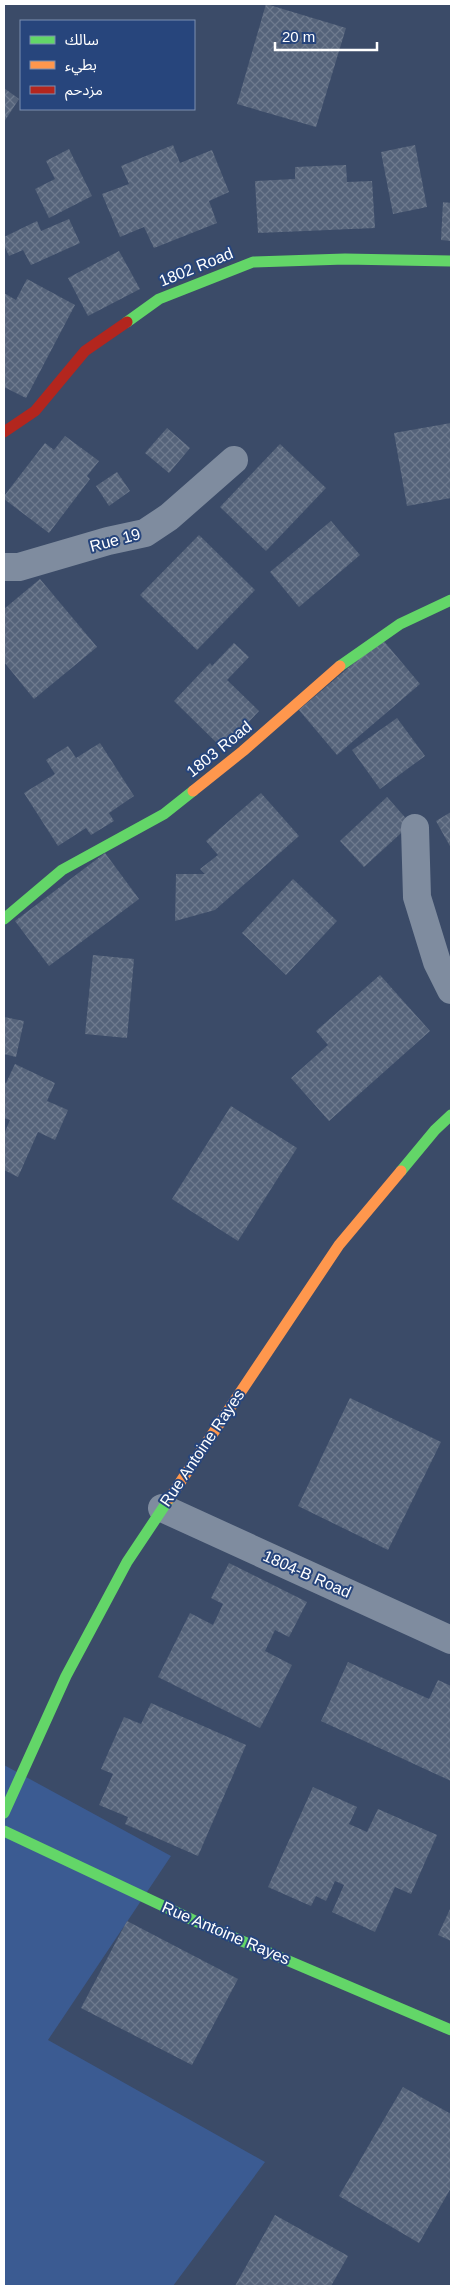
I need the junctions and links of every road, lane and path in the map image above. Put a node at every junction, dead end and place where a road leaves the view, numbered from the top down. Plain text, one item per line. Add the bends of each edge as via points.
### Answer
1 (451, 261) edge
2 (4, 432) edge
3 (234, 460) dead end
4 (4, 567) edge
5 (451, 600) edge
6 (414, 828) dead end
7 (4, 919) edge
8 (451, 990) edge
9 (451, 1115) edge
10 (162, 1508) junction
11 (451, 1640) edge
12 (4, 1813) edge
13 (4, 1831) edge
14 (451, 2030) edge

1 - 2 street, 1802 Road via 345,259 244,265 159,299 85,351 35,411
3 - 4 street, Rue 19 via 146,533 19,567
5 - 7 street, 1803 Road via 392,630 335,670 243,751 164,814 62,870
6 - 8 street via 417,897 437,962
9 - 10 street, Rue Antoine Rayes via 340,1245
10 - 11 street, 1804-B Road
10 - 12 street, Rue Antoine Rayes via 127,1562 66,1676
13 - 14 street, Rue Antoine Rayes via 195,1921

